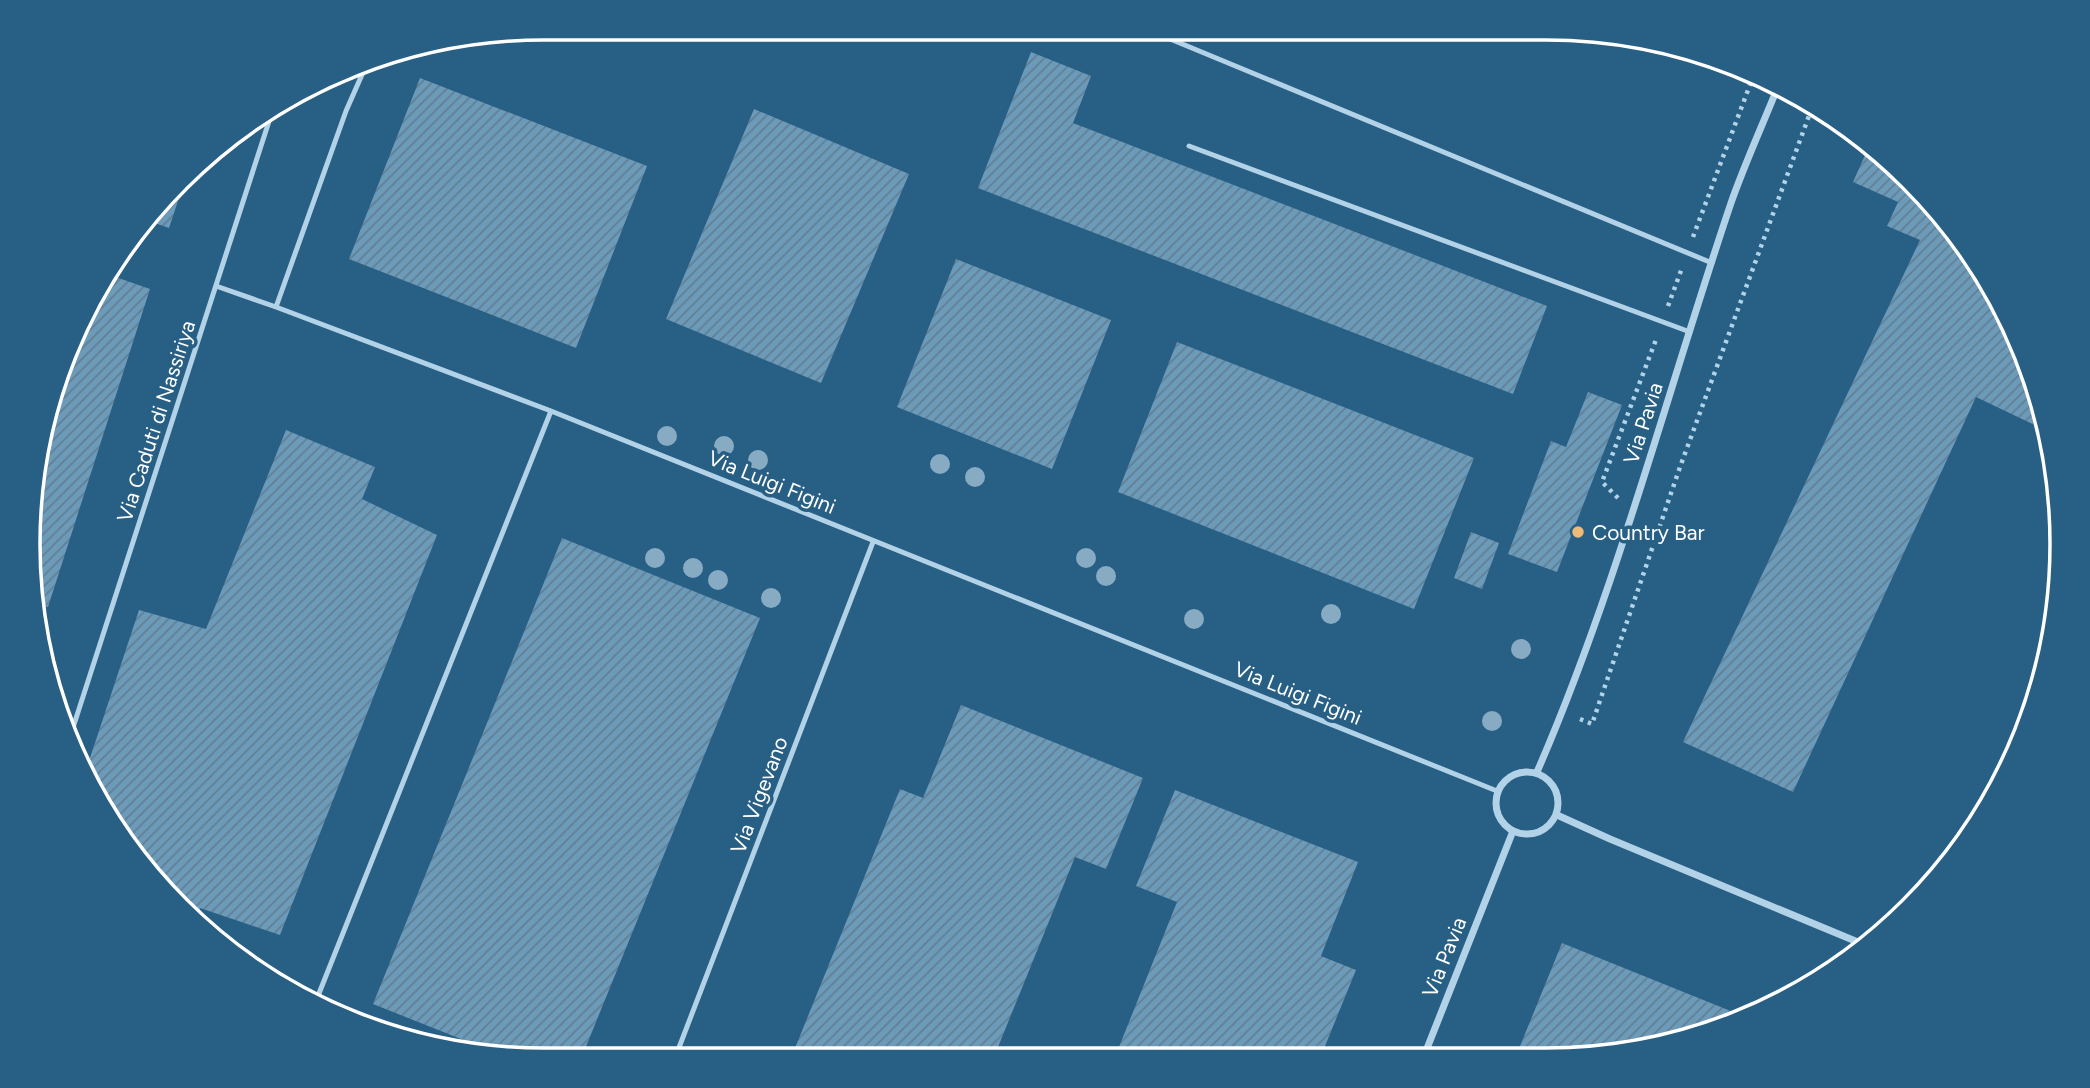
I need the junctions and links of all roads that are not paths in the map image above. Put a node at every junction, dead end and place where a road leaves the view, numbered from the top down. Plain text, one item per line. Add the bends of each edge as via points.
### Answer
1 (1173, 40) edge
2 (362, 75) edge
3 (1775, 95) edge
4 (269, 122) edge
5 (1189, 146) dead end
6 (1712, 263) junction
7 (216, 286) junction
8 (276, 307) junction
9 (1690, 331) junction
10 (551, 411) junction
11 (873, 542) junction
12 (74, 724) edge
13 (1537, 772) junction
14 (1497, 791) junction
15 (1557, 814) junction
16 (1513, 831) junction
17 (1856, 941) edge
18 (319, 995) edge
19 (679, 1048) edge
20 (1427, 1048) edge

1 - 6 lane
2 - 8 lane
3 - 6 street, Via Pavia
4 - 7 lane, Via Caduti di Nassiriya
5 - 9 lane
6 - 9 street, Via Pavia
7 - 8 lane, Via Luigi Figini
7 - 12 lane, Via Caduti di Nassiriya
8 - 10 lane, Via Luigi Figini
9 - 13 street, Via Pavia via 1563,713
10 - 11 lane, Via Luigi Figini
10 - 18 lane
11 - 14 lane, Via Luigi Figini
11 - 19 lane, Via Vigevano
13 - 14 street via 1521,771 1507,778
13 - 15 street via 1552,781 1559,797
14 - 16 street via 1495,807 1501,821
15 - 16 street via 1547,828 1530,835
15 - 17 street
16 - 20 street, Via Pavia

